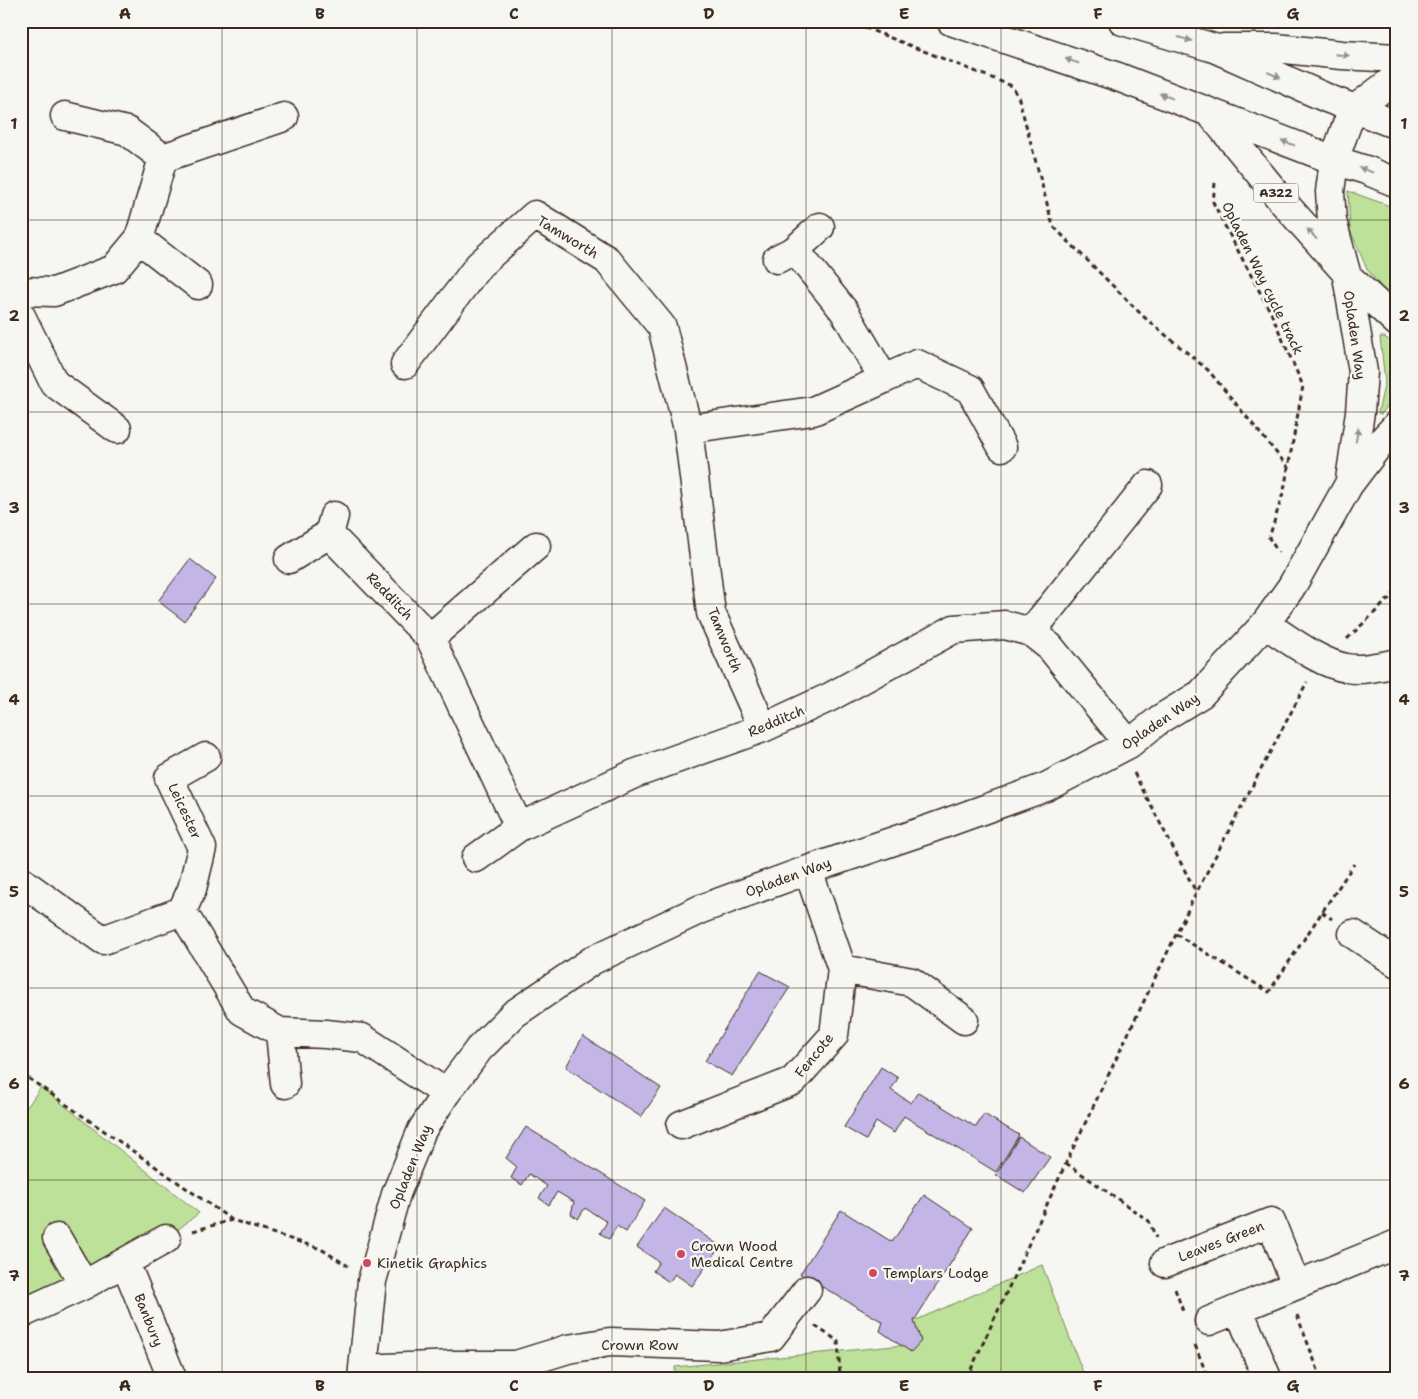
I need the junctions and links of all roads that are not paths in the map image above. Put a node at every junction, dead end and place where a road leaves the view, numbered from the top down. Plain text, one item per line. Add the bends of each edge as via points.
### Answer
1 (951, 21) edge
2 (1123, 21) edge
3 (1214, 48) junction
4 (1397, 58) edge
5 (1397, 77) edge
6 (1355, 109) junction
7 (1211, 113) junction
8 (65, 116) dead end
9 (284, 117) dead end
10 (1397, 126) edge
11 (163, 158) junction
12 (1334, 160) junction
13 (1395, 184) edge
14 (820, 227) dead end
15 (139, 239) junction
16 (1346, 273) junction
17 (198, 284) dead end
18 (21, 291) edge
19 (21, 316) edge
20 (1397, 322) edge
21 (405, 364) dead end
22 (884, 379) junction
23 (1397, 425) edge
24 (117, 429) dead end
25 (688, 429) junction
26 (1002, 447) dead end
27 (1349, 484) junction
28 (1148, 485) dead end
29 (536, 546) dead end
30 (289, 559) dead end
31 (1264, 624) junction
32 (1031, 632) junction
33 (430, 638) junction
34 (1397, 663) edge
35 (763, 728) junction
36 (1130, 756) junction
37 (206, 757) dead end
38 (519, 827) junction
39 (476, 858) dead end
40 (808, 870) junction
41 (21, 881) edge
42 (182, 911) junction
43 (1354, 934) dead end
44 (1397, 963) edge
45 (842, 969) junction
46 (964, 1020) dead end
47 (280, 1032) junction
48 (285, 1084) dead end
49 (446, 1093) junction
50 (681, 1125) dead end
51 (57, 1238) dead end
52 (166, 1239) road end
53 (1397, 1244) edge
54 (125, 1262) junction
55 (1165, 1263) dead end
56 (84, 1285) junction
57 (1291, 1287) junction
58 (807, 1290) dead end
59 (1239, 1310) junction
60 (21, 1314) edge
61 (1210, 1321) dead end
62 (362, 1373) edge
63 (172, 1378) edge
64 (1267, 1378) edge

7 -> 1 main road, A322 via 1118,77
2 -> 3 main road
3 -> 4 main road via 1276,48
3 -> 6 main road
5 - 6 main road
6 - 10 main road
6 - 12 main road, Opladen Way
12 -> 7 main road, A322
16 -> 7 main road, A322
8 - 11 main road via 127,131
9 - 11 main road
11 - 15 main road
13 -> 12 main road, A322
12 - 16 main road, Opladen Way via 1330,192 1332,221
14 - 22 main road via 786,254 844,311
15 - 17 main road
15 - 18 main road via 114,268 54,292
16 - 20 main road
27 -> 16 main road, Opladen Way via 1363,372
19 - 24 main road via 54,383
21 - 25 main road, Tamworth via 479,265 535,215 607,260 662,327
22 - 25 main road via 812,411
22 - 26 main road via 917,364 970,389
23 - 27 main road, Opladen Way
25 - 35 main road, Tamworth via 711,613
27 - 31 main road, Opladen Way via 1296,580
28 - 32 main road
29 - 33 main road
30 - 33 main road, Redditch via 331,525
31 - 34 main road via 1323,660 1347,668
31 - 36 main road, Opladen Way via 1201,694 1160,719
32 - 35 main road, Redditch via 1005,625 954,628 830,697
32 - 36 main road, Redditch via 1050,647
33 - 38 main road, Redditch
35 - 38 main road, Redditch via 634,774
36 - 40 main road, Opladen Way
37 - 42 main road, Leicester via 169,778 202,848 192,889
38 - 39 main road, Redditch
40 - 45 main road, Fencote
40 - 49 main road, Opladen Way via 701,909 593,960 514,1014 479,1049
41 - 42 main road via 103,940
42 - 47 main road via 242,1011
43 - 44 main road
45 - 46 main road via 912,982
45 - 50 main road, Fencote via 834,1035 793,1081
47 - 48 main road
47 - 49 main road via 362,1038
49 - 62 main road, Opladen Way via 422,1130 396,1194 372,1281
51 - 56 main road
52 - 54 main road
53 - 57 main road
54 - 56 main road
54 - 63 main road, Banbury
55 - 57 main road, Leaves Green via 1271,1222
56 - 60 main road
57 - 59 main road
58 - 62 main road, Crown Row via 771,1337 719,1346 610,1342 568,1349 516,1365 452,1365
59 - 61 main road
59 - 64 main road

